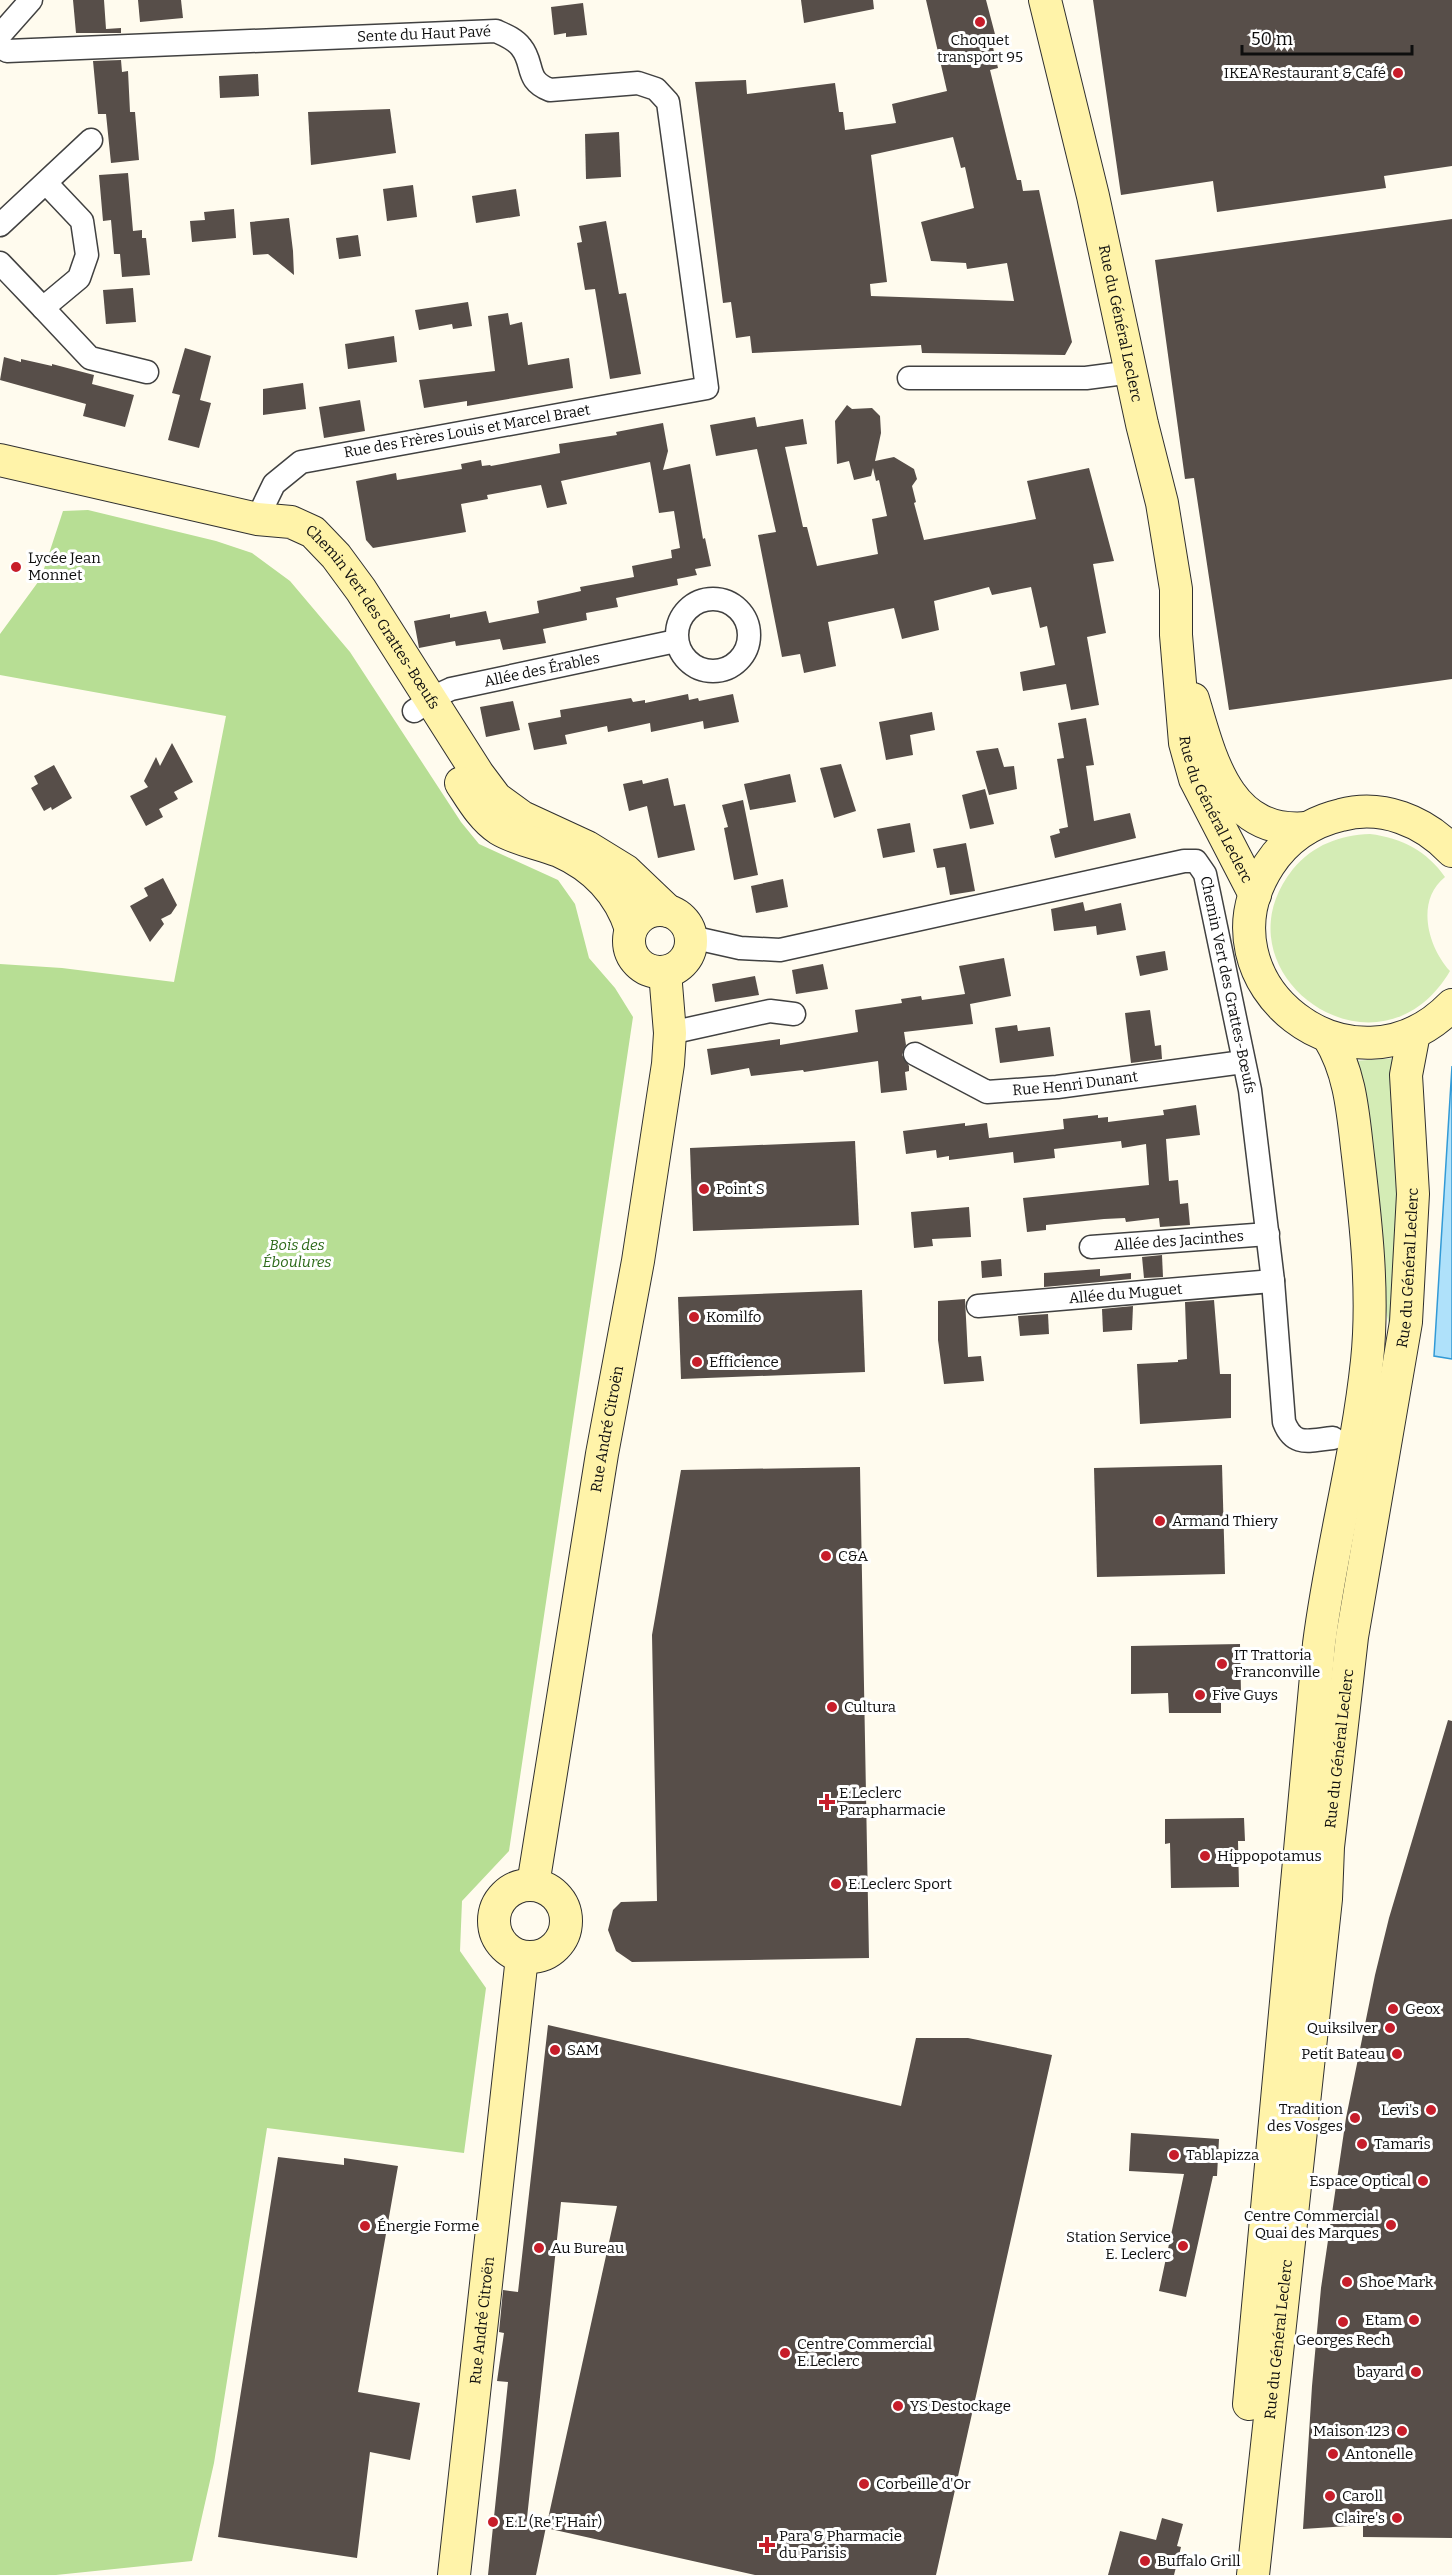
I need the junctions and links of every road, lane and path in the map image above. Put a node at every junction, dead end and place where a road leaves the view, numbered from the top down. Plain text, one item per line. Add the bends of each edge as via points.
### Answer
1 (1045, 0) edge
2 (24, 2) edge
3 (0, 35) edge
4 (0, 46) edge
5 (91, 141) dead end
6 (46, 183) junction
7 (0, 225) edge
8 (0, 263) edge
9 (43, 308) junction
10 (147, 372) dead end
11 (1119, 374) junction
12 (909, 378) dead end
13 (707, 388) joint
14 (0, 460) edge
15 (257, 519) junction
16 (676, 641) dead end
17 (1178, 649) junction
18 (423, 705) junction
19 (521, 827) junction
20 (1307, 828) junction
21 (1452, 851) edge
22 (1255, 895) junction
23 (668, 911) junction
24 (631, 929) junction
25 (691, 937) junction
26 (665, 972) junction
27 (1452, 1005) edge
28 (794, 1014) dead end
29 (669, 1033) junction
30 (1414, 1033) junction
31 (1329, 1038) junction
32 (915, 1054) dead end
33 (1243, 1062) junction
34 (1268, 1234) junction
35 (1091, 1247) dead end
36 (1273, 1281) junction
37 (978, 1305) dead end
38 (1334, 1438) dead end
39 (533, 1886) junction
40 (522, 1957) junction
41 (454, 2575) edge
42 (1232, 2575) edge
43 (1253, 2575) edge

1 - 11 main road, Rue du Général Leclerc via 1093,196
2 - 3 street
4 - 13 street, Sente du Haut Pavé via 7,51 496,31 522,47 531,74 544,88 638,83 656,89 668,102
5 - 6 street
6 - 7 street
6 - 9 street via 82,222 87,255 79,278
8 - 9 street
9 - 10 street via 90,358
11 - 12 street
11 - 17 main road, Rue du Général Leclerc via 1174,566
13 - 15 street, Rue des Frères Louis et Marcel Braet via 301,462 274,484
14 - 15 main road, Chemin Vert des Grattes-Bœufs
15 - 18 main road, Chemin Vert des Grattes-Bœufs via 291,522 313,532 336,556 361,590
16 - 18 street, Allée des Érables via 451,689
17 - 20 main road, Rue du Général Leclerc via 1214,761 1230,794 1246,812 1268,825
17 - 22 main road, Rue du Général Leclerc via 1185,743 1195,779
18 - 19 main road, Chemin Vert des Grattes-Bœufs
19 - 23 main road, Chemin Vert des Grattes-Bœufs via 587,847 626,871
19 - 24 main road via 608,884
20 - 21 main road via 1348,813 1388,814 1425,828
20 - 22 main road via 1274,856
22 - 31 main road via 1251,939 1263,981 1291,1016
23 - 24 main road via 642,915
23 - 25 main road via 684,920
24 - 26 main road via 629,946 636,961 649,970
25 - 26 main road via 685,960
25 - 33 street, Chemin Vert des Grattes-Bœufs via 756,950 780,950 1196,861 1205,874
26 - 29 main road, Rue André Citroën
27 - 30 main road
28 - 29 street via 770,1011
29 - 39 main road, Rue André Citroën via 668,1064 638,1261 602,1454
30 - 31 main road via 1364,1044
30 - 43 main road, Rue du Général Leclerc via 1406,1075 1413,1194 1406,1322 1352,1636
31 - 42 main road, Rue du Général Leclerc via 1341,1057 1354,1121 1367,1251 1368,1348 1319,1644
32 - 33 street, Rue Henri Dunant via 987,1092 1058,1087
33 - 34 street, Chemin Vert des Grattes-Bœufs
34 - 35 street, Allée des Jacinthes
34 - 36 street, Chemin Vert des Grattes-Bœufs
36 - 37 street, Allée du Muguet
36 - 38 street, Chemin Vert des Grattes-Bœufs via 1281,1404 1288,1434 1298,1440
39 - 40 main road via 506,1894 495,1911 495,1930 505,1947
39 - 40 main road via 556,1896 564,1911 565,1927 555,1948 534,1957
40 - 41 main road, Rue André Citroën

